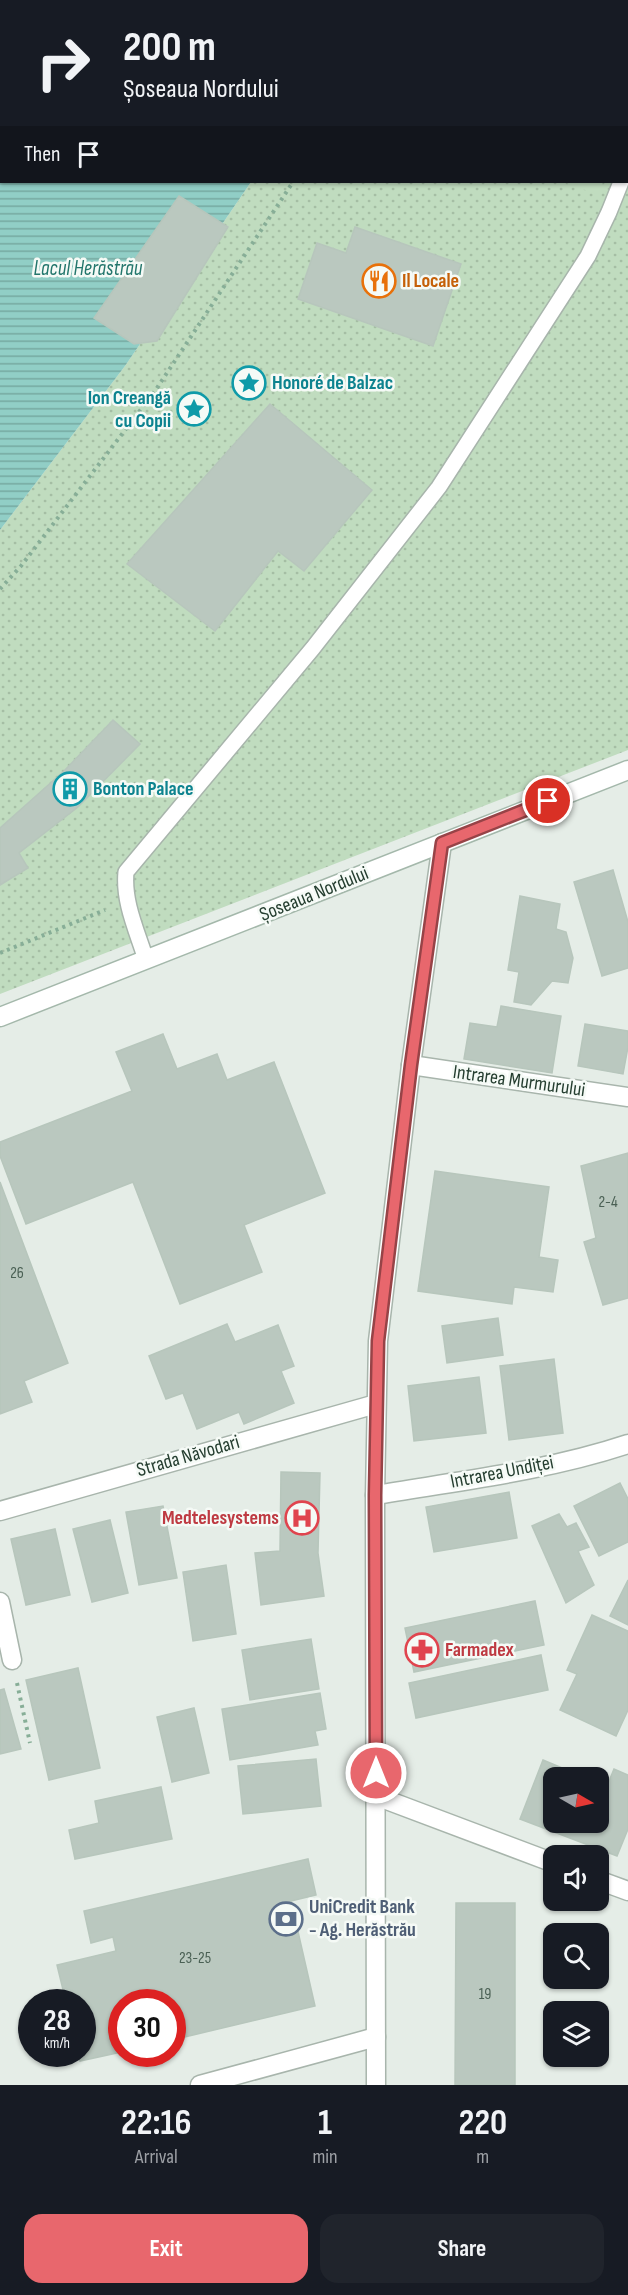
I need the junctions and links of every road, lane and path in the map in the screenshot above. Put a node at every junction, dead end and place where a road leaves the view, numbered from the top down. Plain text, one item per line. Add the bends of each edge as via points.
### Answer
1 (292, 183) edge
2 (621, 183) edge
3 (0, 590) edge
4 (628, 770) edge
5 (442, 843) junction
6 (127, 901) junction
7 (0, 953) edge
8 (146, 960) junction
9 (0, 1017) edge
10 (411, 1065) junction
11 (628, 1097) edge
12 (376, 1404) junction
13 (628, 1444) edge
14 (375, 1495) junction
15 (0, 1511) edge
16 (0, 1602) edge
17 (12, 1660) joint
18 (30, 1743) dead end
19 (376, 1796) junction
20 (543, 1859) edge
21 (609, 1884) edge
22 (628, 1892) edge
23 (376, 2037) junction
24 (200, 2085) edge
25 (376, 2085) edge

1 - 3 path via 155,392
2 - 6 lane via 588,256 439,487 313,648 126,872
4 - 5 street, Șoseaua Nordului
5 - 8 street, Șoseaua Nordului
5 - 10 street
6 - 7 path
6 - 8 lane
8 - 9 street, Șoseaua Nordului
10 - 11 street, Intrarea Murmurului
10 - 12 street via 378,1341
12 - 14 street
12 - 15 street, Strada Năvodari
13 - 14 street, Intrarea Undiței via 527,1469
14 - 19 street
16 - 17 street
17 - 18 path
19 - 20 street
19 - 23 street
21 - 22 street
23 - 24 street
23 - 25 street

